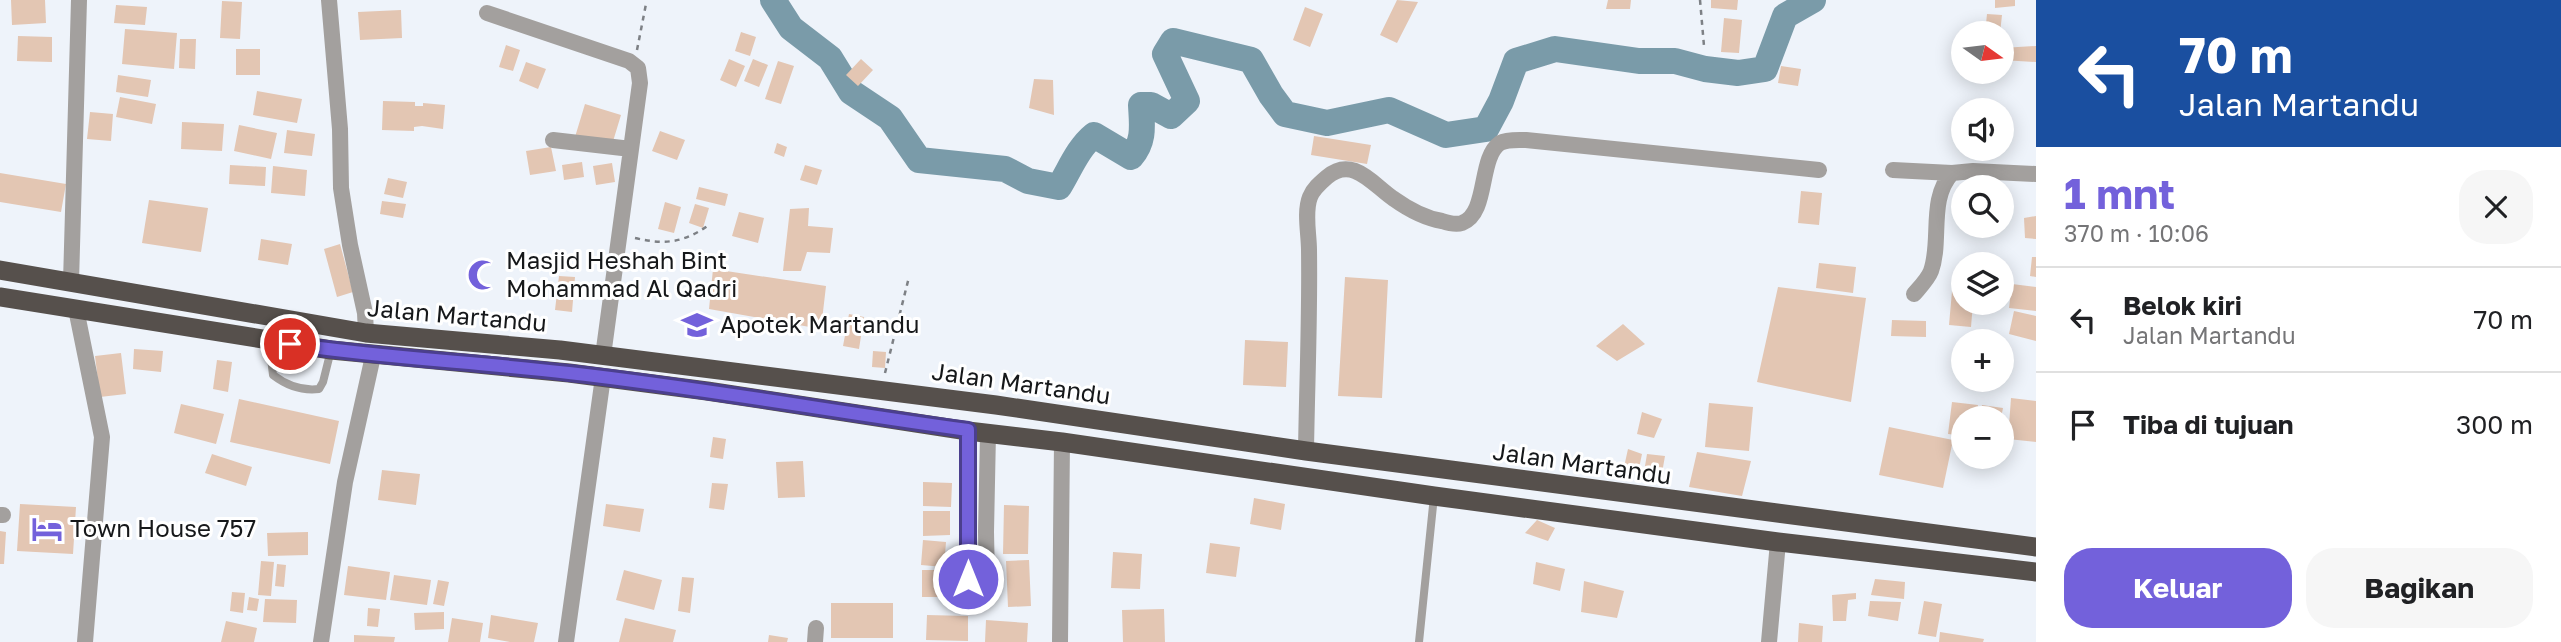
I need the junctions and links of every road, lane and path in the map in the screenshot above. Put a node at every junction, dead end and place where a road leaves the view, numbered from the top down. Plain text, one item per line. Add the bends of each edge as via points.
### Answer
1 (79, 0) edge
2 (329, 0) edge
3 (1700, 0) edge
4 (646, 4) dead end
5 (487, 13) dead end
6 (1704, 46) dead end
7 (634, 64) junction
8 (553, 140) dead end
9 (631, 149) junction
10 (1819, 170) dead end
11 (1893, 170) dead end
12 (1952, 173) junction
13 (2036, 174) edge
14 (709, 225) dead end
15 (618, 235) junction
16 (0, 270) edge
17 (909, 277) dead end
18 (71, 282) junction
19 (1914, 294) dead end
20 (0, 297) edge
21 (76, 309) junction
22 (366, 333) junction
23 (269, 341) junction
24 (331, 350) junction
25 (373, 356) junction
26 (603, 356) junction
27 (709, 369) junction
28 (603, 377) junction
29 (881, 390) junction
30 (707, 391) junction
31 (978, 432) junction
32 (1062, 442) junction
33 (1306, 452) junction
34 (1434, 496) junction
35 (1909, 532) junction
36 (1777, 542) junction
37 (2036, 547) edge
38 (1908, 558) junction
39 (2036, 572) edge
40 (85, 642) edge
41 (321, 642) edge
42 (566, 642) edge
43 (1060, 642) edge
44 (1419, 642) edge
45 (1769, 642) edge

1 - 18 street
2 - 22 street via 341,188
3 - 6 path
4 - 7 path
5 - 7 street
7 - 9 street via 641,75
8 - 9 street
9 - 15 street
10 - 33 street via 1510,141 1493,153 1471,216 1463,223 1451,224 1409,209 1355,170 1334,171 1319,183 1308,204
11 - 12 street
12 - 13 street
12 - 19 street via 1940,198 1930,273
14 - 15 path via 693,236 659,244
15 - 26 street
16 - 18 highway, Jalan Martandu
17 - 29 path
18 - 22 highway, Jalan Martandu
20 - 21 highway, Jalan Martandu
21 - 23 highway, Jalan Martandu
21 - 40 street via 102,437
22 - 26 highway, Jalan Martandu
23 - 24 highway, Jalan Martandu
23 - 24 lane via 273,375 301,388 319,389
24 - 25 highway, Jalan Martandu
25 - 28 highway, Jalan Martandu
25 - 41 street via 345,482
26 - 27 highway, Jalan Martandu
27 - 29 highway, Jalan Martandu
27 - 30 highway
28 - 30 highway, Jalan Martandu
28 - 42 street
29 - 33 highway, Jalan Martandu
30 - 31 highway, Jalan Martandu
31 - 31 street via 988,581 983,593 973,594 968,579
31 - 32 highway, Jalan Martandu
32 - 34 highway, Jalan Martandu
32 - 43 street
33 - 35 highway, Jalan Martandu
34 - 36 highway, Jalan Martandu
34 - 44 lane
35 - 37 highway, Jalan Martandu
35 - 38 highway
36 - 38 highway, Jalan Martandu
36 - 45 street
38 - 39 highway, Jalan Martandu

